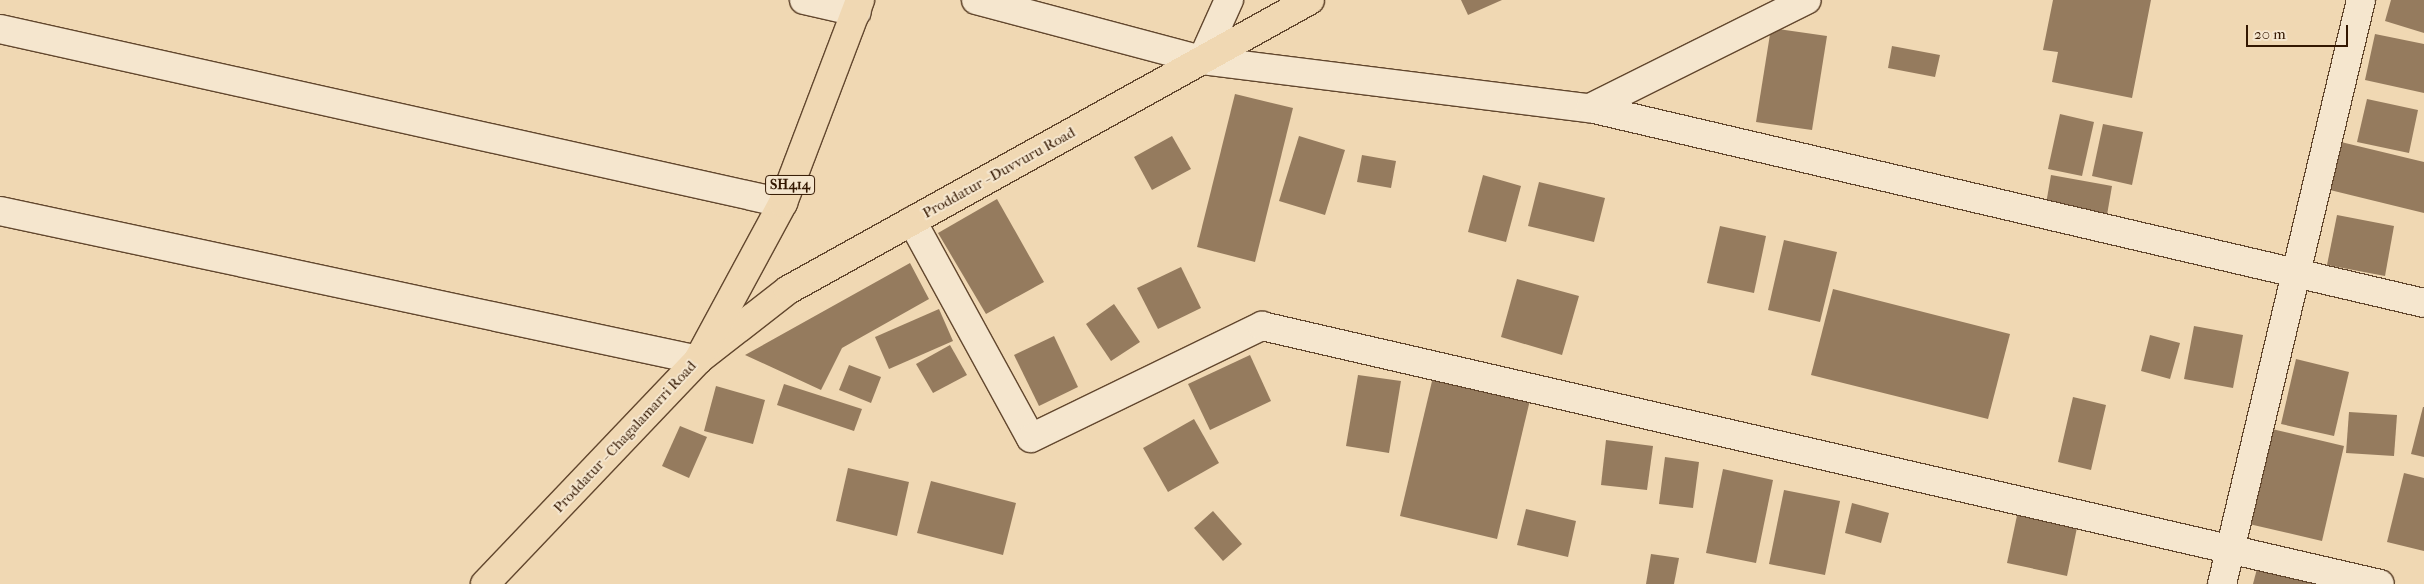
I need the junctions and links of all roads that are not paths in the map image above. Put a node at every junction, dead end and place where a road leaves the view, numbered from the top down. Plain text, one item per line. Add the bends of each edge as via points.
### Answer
1 (804, 0) edge
2 (976, 0) edge
3 (1229, 0) edge
4 (1310, 0) edge
5 (1807, 0) edge
6 (2361, 0) edge
7 (859, 6) edge
8 (0, 30) edge
9 (1202, 60) junction
10 (1590, 108) junction
11 (783, 203) junction
12 (0, 211) edge
13 (912, 221) junction
14 (2295, 272) junction
15 (2424, 303) edge
16 (698, 360) junction
17 (2229, 551) junction
18 (485, 584) edge
19 (2222, 584) edge
20 (2380, 584) edge

1 - 7 street
2 - 9 street
3 - 9 street
4 - 9 main road, Proddatur - Duvvuru Road
5 - 10 street
6 - 14 street
7 - 11 main road, Proddatur - Chagalamarri Road / SH414
8 - 11 street
9 - 10 street
9 - 13 main road, Proddatur - Duvvuru Road
10 - 14 street
11 - 16 main road, Proddatur - Chagalamarri Road / SH414
12 - 16 street
13 - 16 main road, Proddatur - Duvvuru Road via 788,290
13 - 17 street via 1031,438 1262,326
14 - 15 street
14 - 17 street
16 - 18 main road, Proddatur - Chagalamarri Road / SH414
17 - 19 street
17 - 20 street

